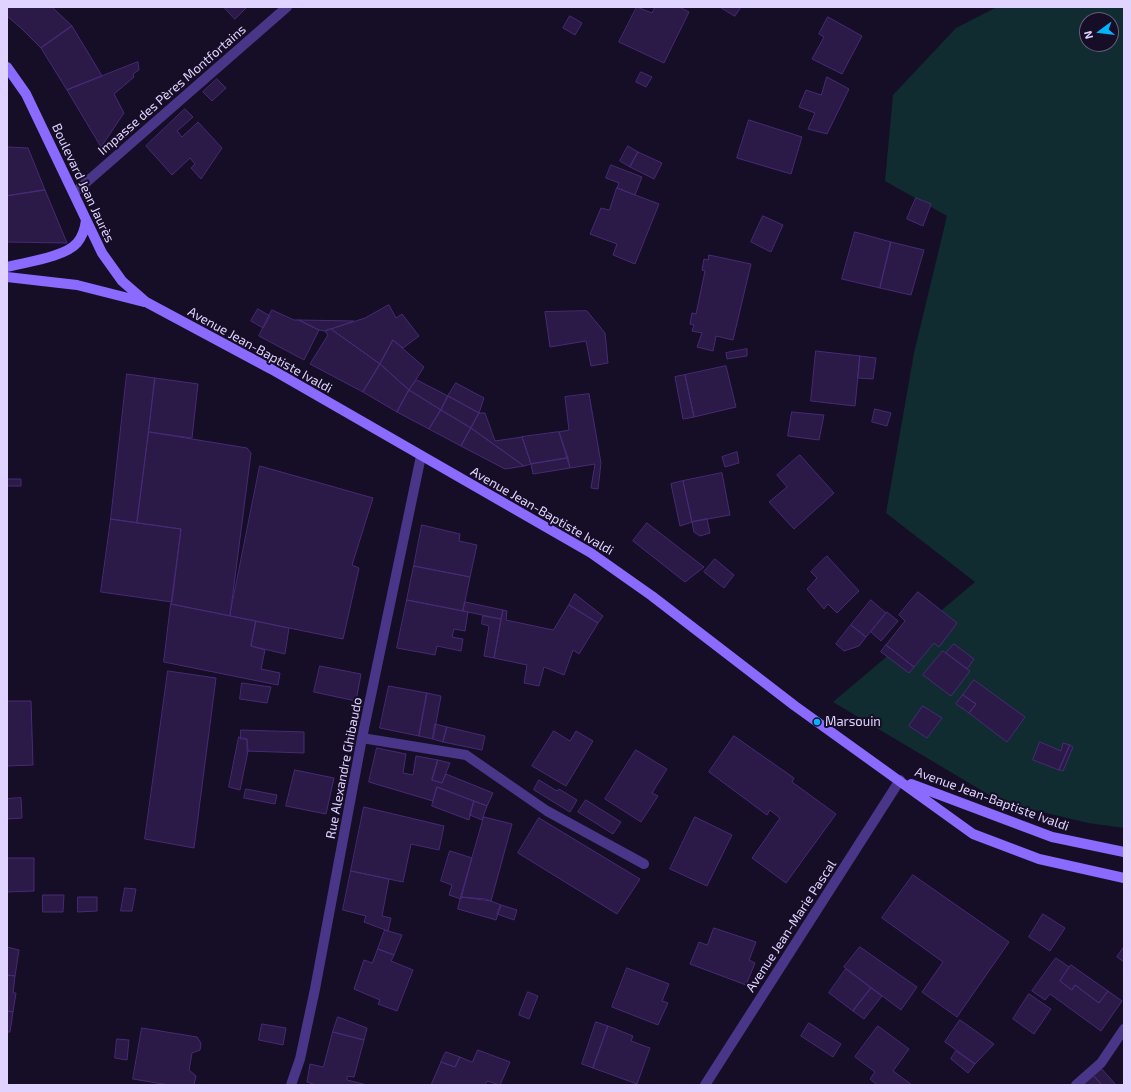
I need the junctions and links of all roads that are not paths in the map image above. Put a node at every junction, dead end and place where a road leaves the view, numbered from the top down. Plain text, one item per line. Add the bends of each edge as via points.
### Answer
1 (288, 7) edge
2 (7, 67) edge
3 (74, 193) junction
4 (86, 220) junction
5 (7, 266) edge
6 (7, 277) edge
7 (146, 302) junction
8 (421, 456) junction
9 (362, 738) junction
10 (900, 780) junction
11 (1124, 852) edge
12 (644, 864) dead end
13 (1124, 878) edge
14 (1124, 1029) edge
15 (291, 1085) edge
16 (705, 1085) edge
17 (1076, 1085) edge

1 - 3 street, Impasse des Pères Montfortains
2 - 3 main road, Boulevard Jean Jaurès via 26,94
3 - 4 main road, Boulevard Jean Jaurès
4 - 5 main road via 78,242 66,251
4 - 7 main road, Boulevard Jean Jaurès via 102,253 118,276
6 - 7 main road via 77,285
7 - 8 main road, Avenue Jean-Baptiste Ivaldi via 271,369
8 - 9 street, Rue Alexandre Ghibaudo
8 - 10 main road, Avenue Jean-Baptiste Ivaldi via 591,553 652,596 795,706
9 - 12 street via 466,755 547,811
9 - 15 street, Rue Alexandre Ghibaudo via 315,990 300,1059
10 - 11 main road, Avenue Jean-Baptiste Ivaldi via 1052,837
10 - 13 main road, Avenue Jean-Baptiste Ivaldi via 974,834 1039,859
10 - 16 street, Avenue Jean-Marie Pascal
14 - 17 street via 1101,1063

